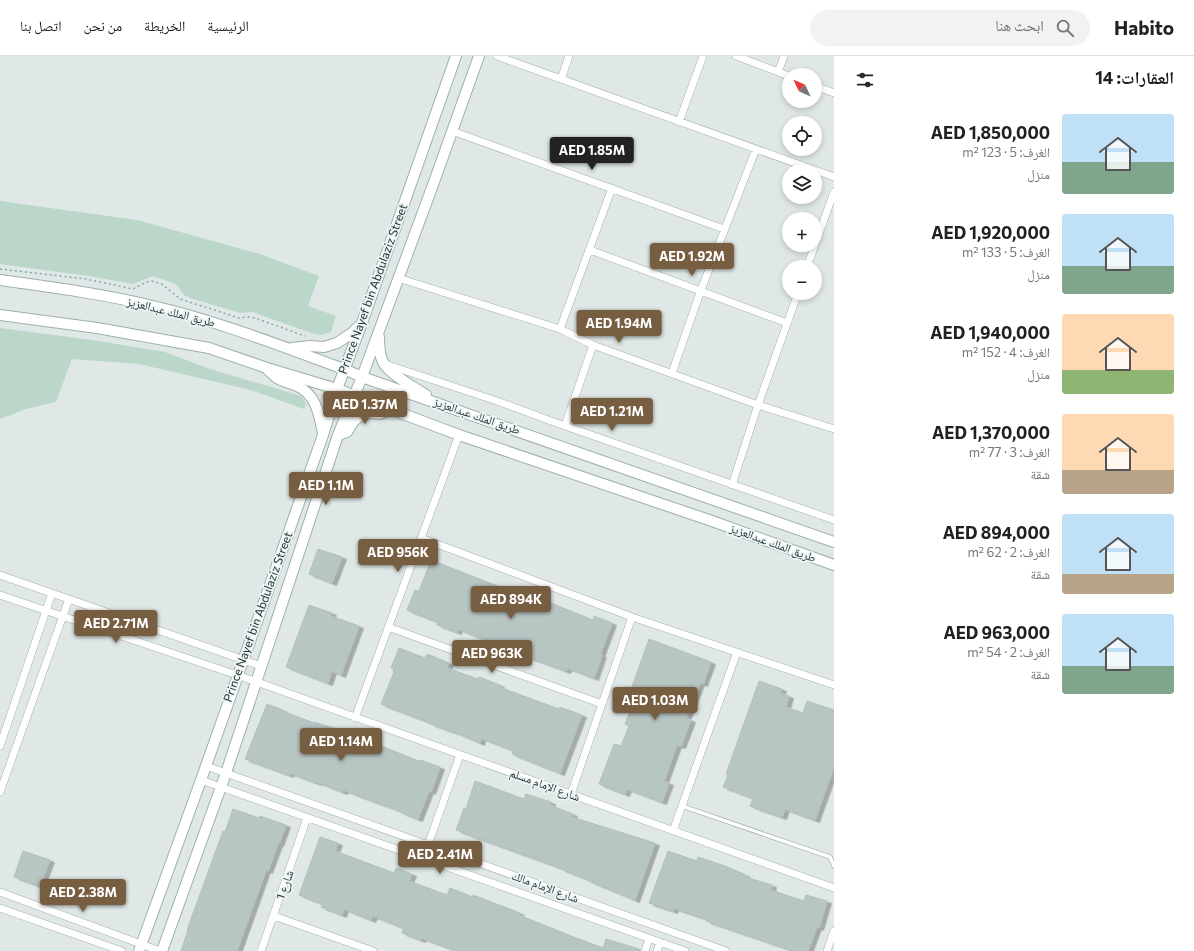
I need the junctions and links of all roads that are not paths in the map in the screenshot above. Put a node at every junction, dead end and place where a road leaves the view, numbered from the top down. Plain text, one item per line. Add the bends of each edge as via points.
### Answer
1 (456, 56) edge
2 (479, 56) edge
3 (497, 56) edge
4 (568, 56) edge
5 (704, 56) edge
6 (736, 56) edge
7 (784, 56) edge
8 (778, 72) junction
9 (782, 73) edge
10 (561, 79) junction
11 (822, 89) edge
12 (834, 93) edge
13 (679, 122) junction
14 (452, 131) junction
15 (756, 149) junction
16 (834, 177) edge
17 (612, 188) junction
18 (834, 192) edge
19 (724, 229) junction
20 (590, 250) junction
21 (810, 260) edge
22 (398, 278) junction
23 (0, 280) edge
24 (701, 290) junction
25 (795, 300) edge
26 (0, 314) edge
27 (362, 323) junction
28 (787, 323) junction
29 (380, 327) junction
30 (560, 330) junction
31 (593, 344) junction
32 (288, 349) junction
33 (383, 363) junction
34 (267, 368) junction
35 (344, 369) junction
36 (672, 373) junction
37 (362, 376) junction
38 (337, 389) junction
39 (355, 395) junction
40 (438, 402) junction
41 (758, 405) junction
42 (391, 409) junction
43 (565, 426) junction
44 (834, 429) edge
45 (323, 435) junction
46 (338, 435) junction
47 (459, 435) junction
48 (732, 485) junction
49 (834, 520) edge
50 (421, 538) junction
51 (834, 542) edge
52 (834, 565) edge
53 (0, 575) edge
54 (52, 593) junction
55 (0, 595) edge
56 (69, 599) junction
57 (46, 611) junction
58 (62, 616) junction
59 (632, 617) junction
60 (388, 627) junction
61 (737, 652) junction
62 (243, 660) junction
63 (261, 666) junction
64 (237, 675) junction
65 (256, 682) junction
66 (834, 685) edge
67 (602, 704) junction
68 (355, 718) junction
69 (0, 746) edge
70 (460, 755) junction
71 (206, 766) junction
72 (226, 773) junction
73 (201, 780) junction
74 (221, 787) junction
75 (0, 792) edge
76 (571, 794) junction
77 (682, 806) junction
78 (307, 818) junction
79 (673, 831) junction
80 (428, 845) junction
81 (423, 859) junction
82 (834, 866) edge
83 (834, 888) edge
84 (0, 892) edge
85 (0, 908) edge
86 (274, 916) junction
87 (834, 931) edge
88 (649, 938) junction
89 (660, 942) junction
90 (140, 948) edge
91 (122, 951) edge
92 (161, 951) edge
93 (261, 951) edge
94 (373, 951) edge
95 (645, 951) edge
96 (657, 951) edge
97 (685, 951) edge
98 (726, 951) edge
99 (827, 951) edge

1 - 27 main road, Prince Nayef bin Abdulaziz Street
2 - 14 main road, Prince Nayef bin Abdulaziz Street
3 - 10 street
4 - 10 street
5 - 13 street
6 - 8 street
7 - 8 street
8 - 9 street
10 - 13 street
11 - 12 street
13 - 15 street
14 - 17 street
14 - 22 main road, Prince Nayef bin Abdulaziz Street
15 - 16 street
15 - 19 street
17 - 19 street
17 - 20 street
18 - 21 street
19 - 24 street
20 - 24 street
20 - 30 street
22 - 29 main road, Prince Nayef bin Abdulaziz Street
22 - 30 street
23 - 32 main road, طريق الملك عبدالعزيز via 154,306 218,324
24 - 28 street
24 - 36 street
25 - 28 street
26 - 34 main road, طريق الملك عبدالعزيز via 209,348
27 - 32 main road via 352,333 324,347
27 - 35 main road, Prince Nayef bin Abdulaziz Street
28 - 41 street
29 - 33 main road via 378,349
29 - 37 main road, Prince Nayef bin Abdulaziz Street
30 - 31 street
31 - 36 street
31 - 43 street
32 - 35 main road, طريق الملك عبدالعزيز
33 - 40 main road via 393,373
33 - 43 street via 497,400
34 - 38 main road, طريق الملك عبدالعزيز
34 - 45 main road via 278,379 298,386 312,398
35 - 37 main road, طريق الملك عبدالعزيز
35 - 38 main road, Prince Nayef bin Abdulaziz Street
36 - 41 street
37 - 39 main road, Prince Nayef bin Abdulaziz Street
37 - 40 main road, طريق الملك عبدالعزيز
38 - 39 main road, طريق الملك عبدالعزيز
38 - 45 main road, Prince Nayef bin Abdulaziz Street
39 - 42 main road, طريق الملك عبدالعزيز
39 - 46 main road, Prince Nayef bin Abdulaziz Street
40 - 51 main road, طريق الملك عبدالعزيز
41 - 44 street
41 - 48 street
42 - 46 main road via 380,414 370,412 361,415 347,432
42 - 47 main road, طريق الملك عبدالعزيز
43 - 48 street
45 - 62 main road, Prince Nayef bin Abdulaziz Street
46 - 63 main road, Prince Nayef bin Abdulaziz Street
47 - 50 street
47 - 52 main road, طريق الملك عبدالعزيز
48 - 49 street
50 - 59 street
50 - 60 street
53 - 54 street
54 - 56 street
54 - 57 street
55 - 57 street, شارع الإمام مسلم
56 - 58 street
56 - 62 street
57 - 58 street, شارع الإمام مسلم
57 - 69 street
58 - 64 street, شارع الإمام مسلم
58 - 75 street
59 - 61 street
59 - 67 street
60 - 67 street
60 - 68 street
61 - 66 street
61 - 77 street
62 - 63 street
62 - 64 main road, Prince Nayef bin Abdulaziz Street
63 - 65 main road, Prince Nayef bin Abdulaziz Street
64 - 65 street, شارع الإمام مسلم
64 - 71 main road, Prince Nayef bin Abdulaziz Street
65 - 68 street, شارع الإمام مسلم
65 - 72 main road, Prince Nayef bin Abdulaziz Street
67 - 76 street
68 - 70 street, شارع الإمام مسلم
70 - 76 street, شارع الإمام مسلم
70 - 80 street
71 - 72 street, شارع الإمام مالك
71 - 73 main road, Prince Nayef bin Abdulaziz Street
72 - 74 main road, Prince Nayef bin Abdulaziz Street
72 - 80 street, شارع الإمام مالك
73 - 74 street, شارع الإمام مالك
73 - 90 main road, Prince Nayef bin Abdulaziz Street
74 - 78 street, شارع الإمام مالك
74 - 92 main road, Prince Nayef bin Abdulaziz Street
76 - 79 street, شارع الإمام مسلم
77 - 79 street
77 - 82 lane via 830,857
78 - 81 street, شارع الإمام مالك
78 - 86 street, شارع 1
79 - 83 street, شارع الإمام مسلم
80 - 81 street
80 - 98 street, شارع الإمام مالك
81 - 88 street, شارع الإمام مالك
84 - 90 street
85 - 91 street
86 - 93 street, شارع 1
86 - 94 street
87 - 99 street
88 - 89 street, شارع الإمام مالك
88 - 95 street
89 - 96 street
89 - 97 street, شارع الإمام مالك
90 - 92 street

